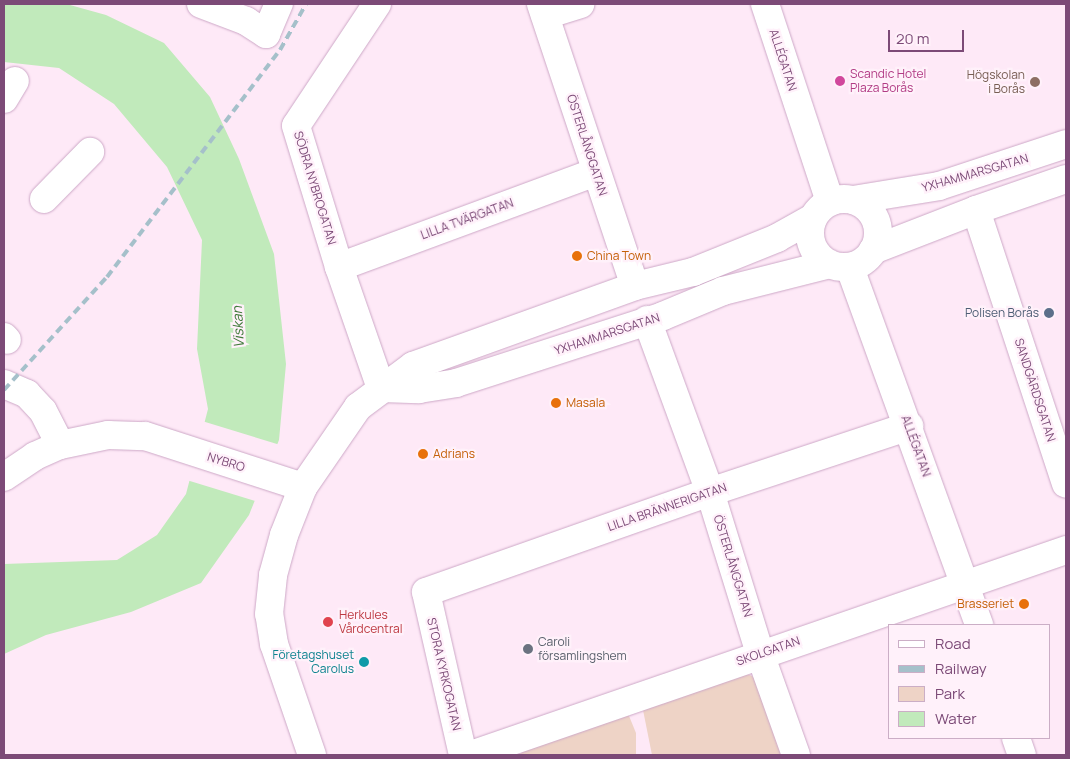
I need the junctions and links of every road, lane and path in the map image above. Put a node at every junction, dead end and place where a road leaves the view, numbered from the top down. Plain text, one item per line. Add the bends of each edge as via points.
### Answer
1 (201, 4) edge
2 (280, 4) edge
3 (377, 4) edge
4 (580, 4) edge
5 (765, 4) edge
6 (543, 9) edge
7 (1066, 144) edge
8 (90, 152) dead end
9 (596, 172) junction
10 (1066, 179) edge
11 (44, 199) dead end
12 (832, 207) junction
13 (976, 210) junction
14 (873, 250) junction
15 (840, 266) junction
16 (339, 267) junction
17 (635, 286) junction
18 (647, 320) junction
19 (4, 384) edge
20 (381, 388) junction
21 (909, 426) junction
22 (60, 445) junction
23 (4, 477) edge
24 (1066, 484) edge
25 (303, 487) junction
26 (710, 492) junction
27 (1066, 550) edge
28 (966, 584) junction
29 (426, 592) joint
30 (979, 624) edge
31 (760, 654) junction
32 (1016, 739) edge
33 (312, 755) edge
34 (463, 755) edge
35 (471, 755) edge
36 (796, 755) edge
37 (1022, 755) edge

1 - 2 street via 246,21 266,34
3 - 16 street, SÖDRA NYBROGATAN via 296,126
4 - 6 street
5 - 12 street, ALLÉGATAN
6 - 9 street, ÖSTERLÅNGGATAN
7 - 12 street, YXHAMMARSGATAN via 939,186
8 - 11 street
9 - 16 street, LILLA TVÄRGATAN
9 - 17 street, ÖSTERLÅNGGATAN
10 - 13 street
12 - 14 street via 873,215 878,239
12 - 15 street, ALLÉGATAN via 812,244
12 - 17 street, YXHAMMARSGATAN via 777,238 693,272
13 - 14 street
13 - 24 street, SANDGÄRDSGATAN
14 - 15 street
15 - 18 street, YXHAMMARSGATAN via 724,291
15 - 21 street, ALLÉGATAN
16 - 20 street, SÖDRA NYBROGATAN
17 - 20 street, YXHAMMARSGATAN via 412,366
18 - 20 street, YXHAMMARSGATAN via 456,383 419,389
18 - 26 street, ÖSTERLÅNGGATAN
19 - 22 street via 27,394 43,411
20 - 25 street, YXHAMMARSGATAN via 358,407
21 - 26 street, LILLA BRÄNNERIGATAN
21 - 28 street, ALLÉGATAN
22 - 23 street, NYBRO
22 - 25 street, NYBRO via 108,435 145,436
25 - 33 street, YXHAMMARSGATAN via 281,543 273,575 269,614 274,644
26 - 29 street, LILLA BRÄNNERIGATAN
26 - 31 street, ÖSTERLÅNGGATAN
27 - 28 street, SKOLGATAN
28 - 30 street, ALLÉGATAN
28 - 31 street, SKOLGATAN
29 - 34 street, STORA KYRKOGATAN
31 - 35 street, SKOLGATAN
31 - 36 street, ÖSTERLÅNGGATAN
32 - 37 street

